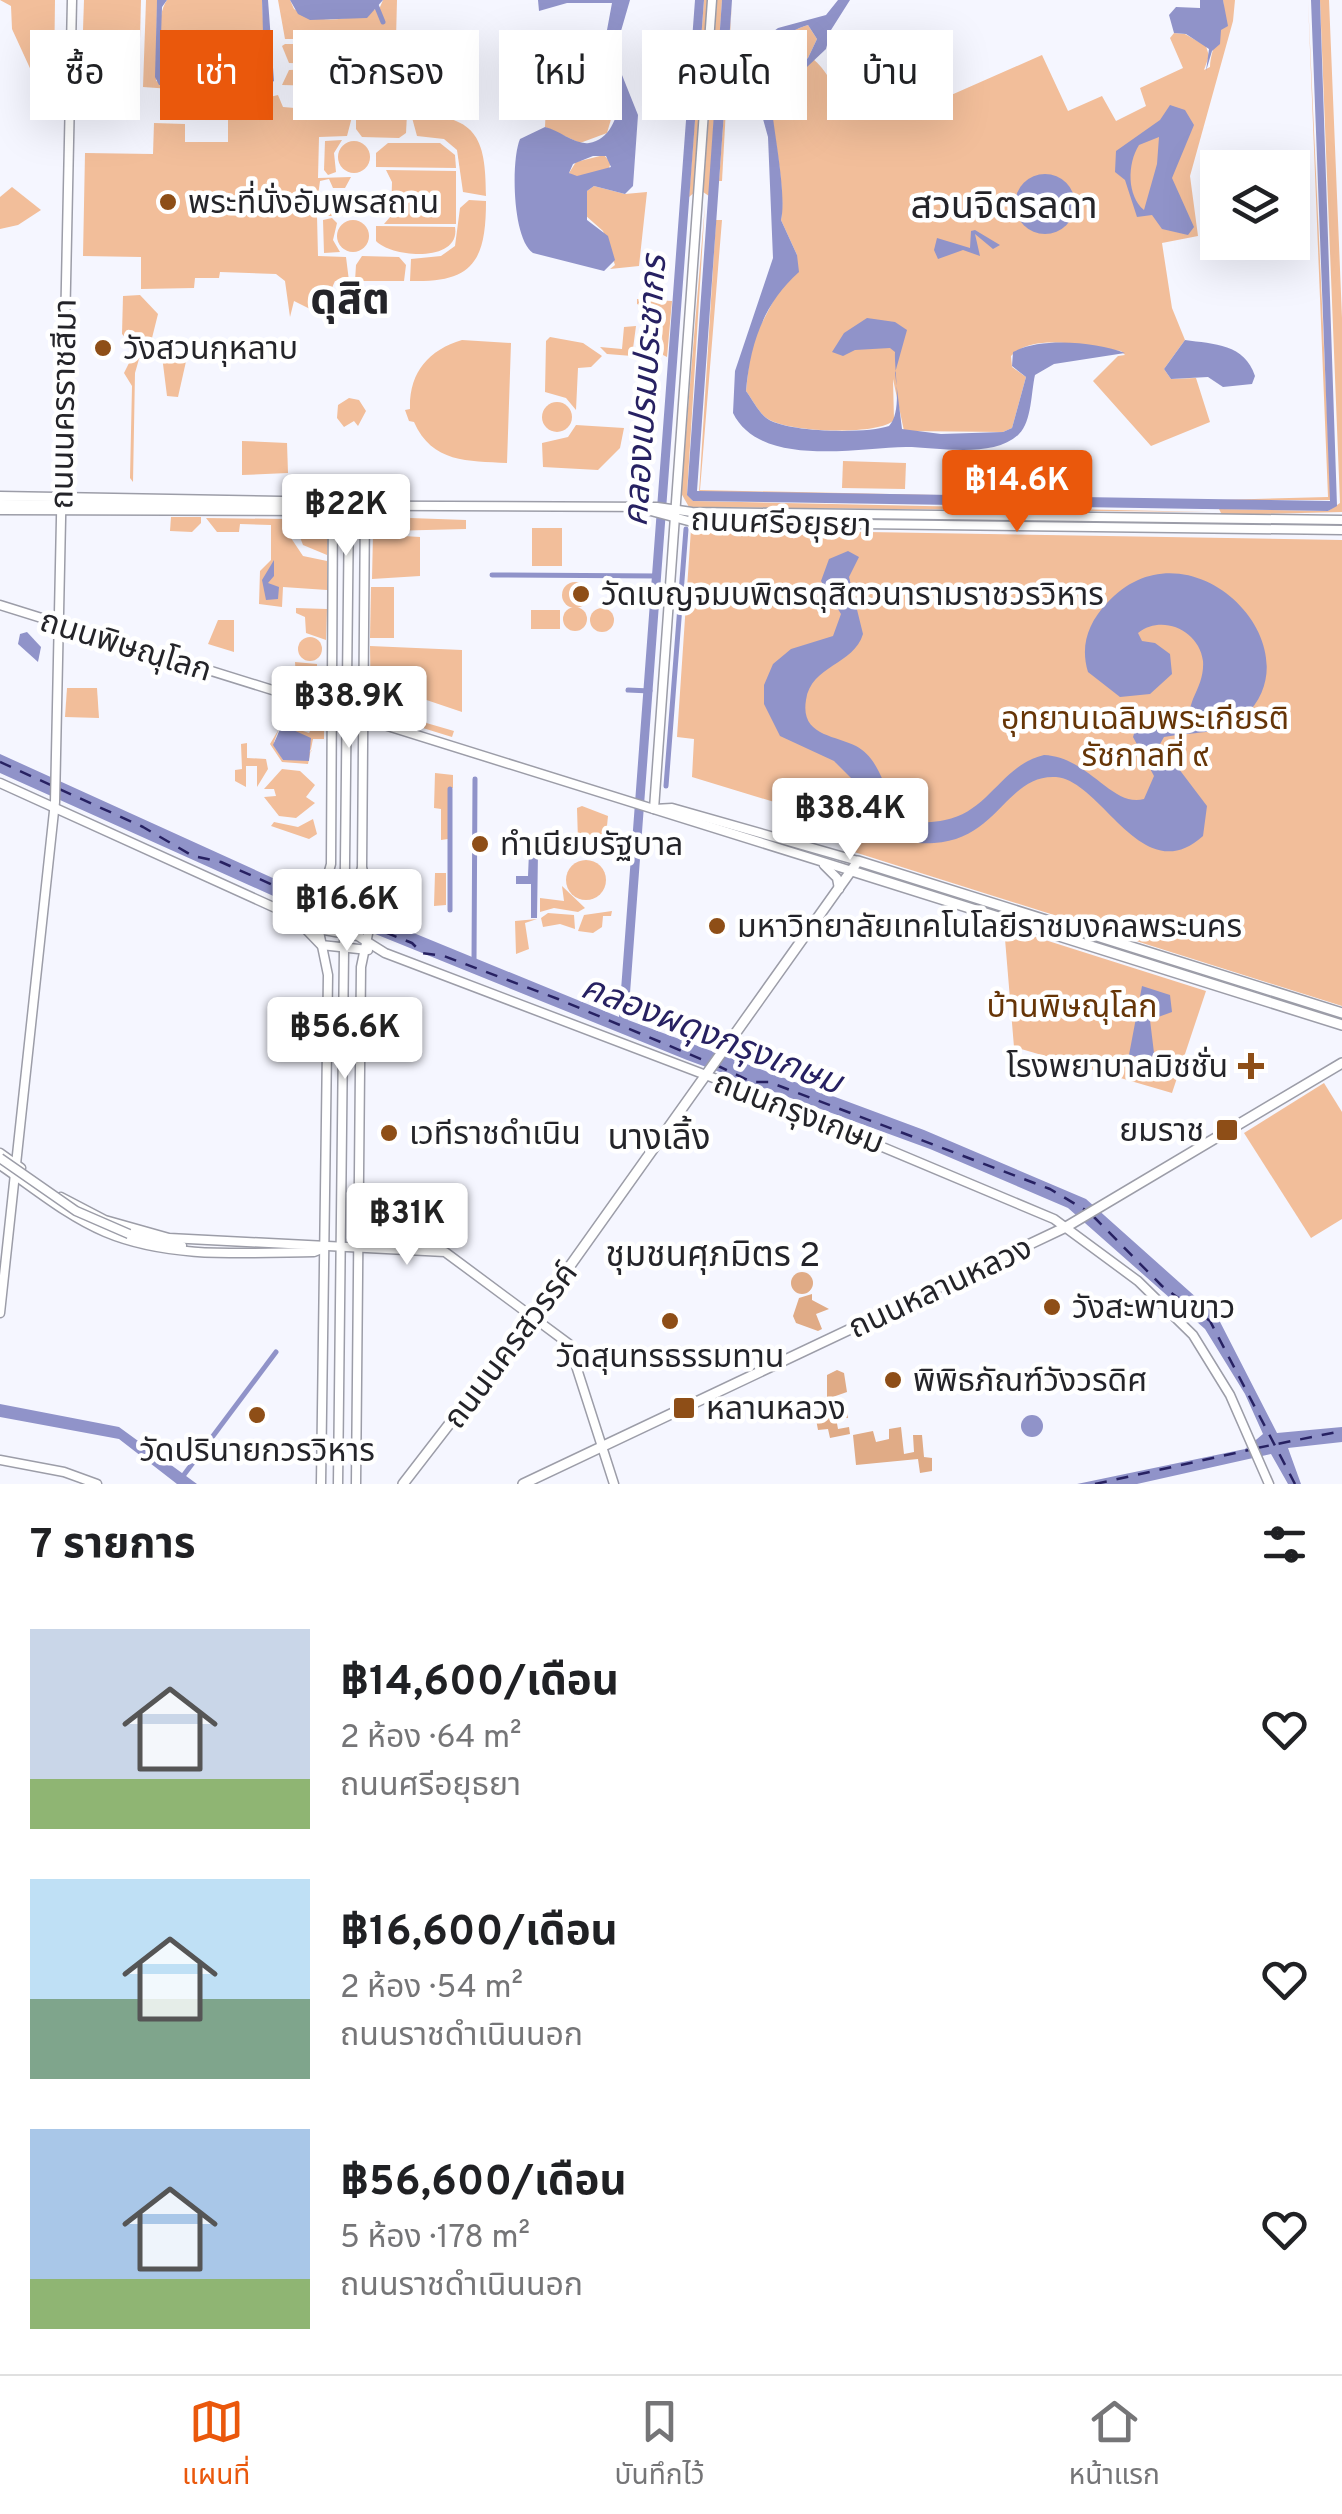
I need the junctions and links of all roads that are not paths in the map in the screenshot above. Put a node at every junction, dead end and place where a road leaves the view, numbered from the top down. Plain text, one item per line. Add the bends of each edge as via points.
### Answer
1 (72, 0) edge
2 (712, 0) edge
3 (148, 502) junction
4 (0, 503) edge
5 (233, 503) junction
6 (301, 503) junction
7 (61, 504) junction
8 (380, 505) junction
9 (347, 506) junction
10 (365, 506) junction
11 (109, 508) junction
12 (330, 508) junction
13 (290, 510) junction
14 (673, 514) junction
15 (1342, 517) edge
16 (365, 523) junction
17 (1215, 524) junction
18 (1342, 530) edge
19 (349, 539) junction
20 (0, 605) edge
21 (333, 612) junction
22 (348, 612) junction
23 (364, 613) junction
24 (58, 624) junction
25 (331, 709) junction
26 (346, 714) junction
27 (363, 718) junction
28 (0, 783) edge
29 (330, 794) junction
30 (346, 794) junction
31 (55, 804) junction
32 (651, 809) junction
33 (346, 811) junction
34 (362, 811) junction
35 (765, 834) junction
36 (776, 837) junction
37 (760, 843) junction
38 (774, 847) junction
39 (818, 860) junction
40 (858, 861) junction
41 (362, 868) junction
42 (852, 871) junction
43 (328, 878) junction
44 (314, 884) dead end
45 (838, 889) junction
46 (344, 904) junction
47 (310, 920) junction
48 (344, 930) junction
49 (368, 940) junction
50 (321, 946) junction
51 (345, 950) junction
52 (380, 950) junction
53 (1168, 958) junction
54 (325, 959) junction
55 (1342, 1019) edge
56 (1342, 1063) edge
57 (705, 1074) junction
58 (343, 1099) junction
59 (360, 1099) junction
60 (326, 1132) junction
61 (342, 1132) junction
62 (20, 1142) junction
63 (0, 1157) edge
64 (17, 1171) junction
65 (25, 1182) junction
66 (14, 1188) junction
67 (1066, 1227) junction
68 (359, 1229) junction
69 (324, 1248) junction
70 (341, 1248) junction
71 (206, 1249) junction
72 (358, 1249) junction
73 (375, 1249) junction
74 (0, 1313) edge
75 (534, 1315) junction
76 (322, 1409) junction
77 (340, 1409) junction
78 (356, 1409) junction
79 (602, 1446) junction
80 (0, 1460) edge
81 (97, 1484) edge
82 (321, 1484) edge
83 (338, 1484) edge
84 (356, 1484) edge
85 (403, 1484) edge
86 (522, 1484) edge
87 (614, 1484) edge
88 (1269, 1484) edge

1 - 7 main road, ถนนนครราชสีมา
2 - 14 main road
3 - 5 main road
3 - 7 main road
3 - 11 main road
4 - 7 main road
5 - 6 main road
5 - 13 main road
6 - 12 main road
6 - 13 main road
7 - 11 main road
7 - 24 main road, ถนนนครราชสีมา
8 - 10 main road, ถนนศรีอยุธยา
8 - 14 main road, ถนนศรีอยุธยา
8 - 16 main road
9 - 10 main road, ถนนศรีอยุธยา
9 - 12 main road
9 - 19 main road
10 - 16 main road
11 - 13 main road
12 - 13 main road
12 - 21 main road
14 - 17 main road, ถนนศรีอยุธยา
14 - 32 main road
15 - 17 main road, ถนนศรีอยุธยา
16 - 19 main road
16 - 23 main road
17 - 18 main road, ถนนศรีอยุธยา
19 - 22 main road
20 - 24 main road, ถนนพิษณุโลก
21 - 22 main road
21 - 25 main road
22 - 23 main road
22 - 26 main road
23 - 27 main road
24 - 25 main road, ถนนพิษณุโลก
24 - 31 main road, ถนนนครราชสีมา
25 - 26 main road, ถนนพิษณุโลก
25 - 29 main road
26 - 27 main road, ถนนพิษณุโลก
26 - 30 main road
27 - 32 main road, ถนนพิษณุโลก
27 - 34 main road
28 - 31 main road, ถนนกรุงเกษม
29 - 30 main road
29 - 43 main road
30 - 33 main road
31 - 47 main road, ถนนกรุงเกษม
31 - 62 main road, ถนนนครราชสีมา
32 - 35 main road, ถนนพิษณุโลก via 672,808
32 - 37 main road, ถนนพิษณุโลก
33 - 34 main road
33 - 46 main road
34 - 41 main road
35 - 36 main road, ถนนพิษณุโลก
35 - 37 main road
36 - 38 main road
36 - 40 main road, ถนนพิษณุโลก
37 - 38 main road, ถนนพิษณุโลก
38 - 39 main road, ถนนพิษณุโลก
39 - 42 main road, ถนนพิษณุโลก
39 - 45 main road via 835,874
40 - 42 main road, ถนนนครสวรรค์
40 - 53 main road, ถนนพิษณุโลก
41 - 46 main road
41 - 49 main road via 372,889
42 - 45 main road, ถนนนครสวรรค์
42 - 55 main road, ถนนพิษณุโลก
43 - 44 main road
43 - 47 main road
45 - 57 main road, ถนนนครสวรรค์
46 - 48 main road
47 - 48 main road, ถนนกรุงเกษม
47 - 50 main road, ถนนกรุงเกษม
47 - 50 main road
47 - 51 main road
47 - 54 main road
48 - 49 main road, ถนนกรุงเกษม
48 - 51 main road
49 - 51 main road, ถนนกรุงเกษม
49 - 52 main road, ถนนกรุงเกษม
49 - 52 main road
49 - 59 main road
50 - 51 main road, ถนนกรุงเกษม
50 - 54 main road
51 - 58 main road
52 - 57 main road, ถนนกรุงเกษม
53 - 55 main road, ถนนพิษณุโลก
53 - 55 main road
54 - 60 main road
56 - 67 main road, ถนนหลานหลวง
57 - 67 main road, ถนนกรุงเกษม via 1028,1205
57 - 75 main road, ถนนนครสวรรค์
58 - 59 main road
58 - 61 main road
59 - 68 main road
60 - 61 main road
60 - 69 main road
61 - 70 main road
62 - 63 main road
62 - 64 main road, ถนนนครราชสีมา
63 - 64 main road
63 - 71 main road, bridge via 76,1211 129,1234
64 - 65 main road
64 - 66 main road, ถนนนครราชสีมา
64 - 69 main road via 79,1208 147,1234
65 - 66 main road
65 - 71 main road via 108,1234 164,1249
66 - 74 main road, ถนนนครราชสีมา
67 - 79 main road, ถนนหลานหลวง
67 - 88 main road, ถนนกรุงเกษม via 1193,1335 1230,1395
68 - 72 main road
68 - 73 main road
69 - 70 main road
69 - 71 main road
69 - 76 main road
70 - 72 main road
70 - 77 main road
72 - 73 main road
72 - 78 main road
73 - 75 main road via 445,1252
75 - 79 main road via 573,1350
75 - 85 main road, ถนนนครสวรรค์
76 - 77 main road
76 - 82 main road
77 - 78 main road
77 - 83 main road
78 - 84 main road
79 - 86 main road, ถนนหลานหลวง
79 - 87 main road
80 - 81 main road

